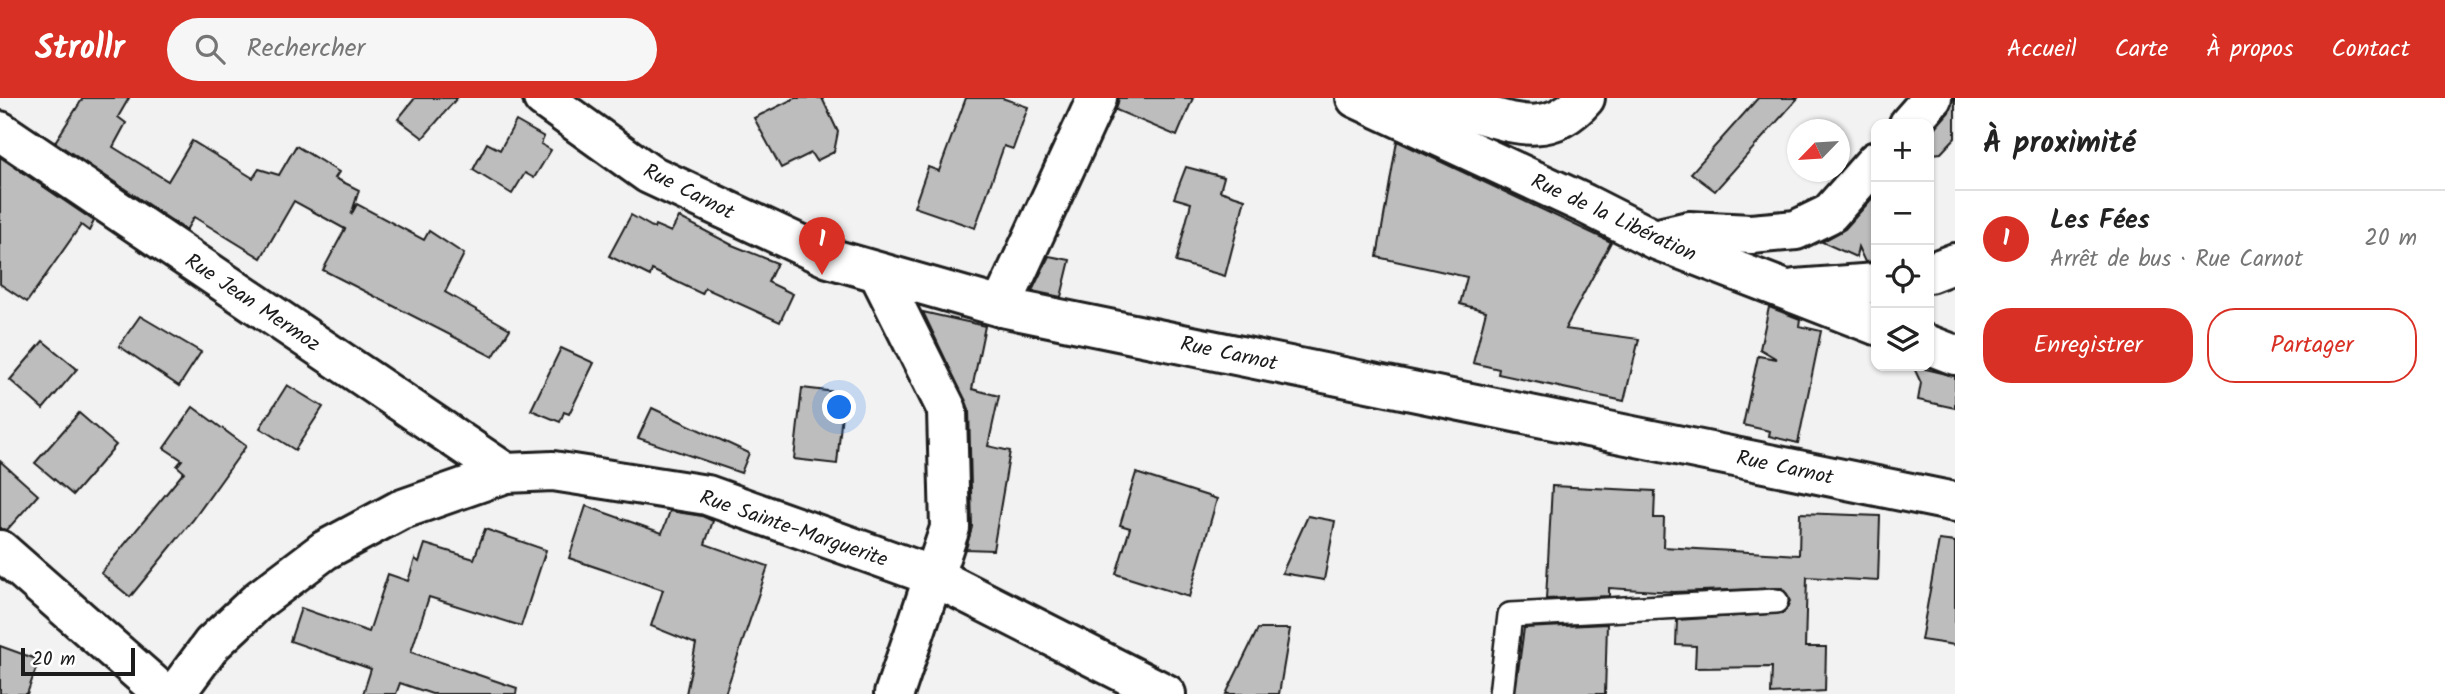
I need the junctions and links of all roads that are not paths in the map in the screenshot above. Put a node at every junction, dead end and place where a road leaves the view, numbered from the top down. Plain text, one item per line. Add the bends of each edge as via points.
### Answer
1 (543, 98) edge
2 (1097, 98) edge
3 (1585, 98) edge
4 (1932, 98) edge
5 (1369, 103) edge
6 (1913, 119) edge
7 (0, 131) edge
8 (1871, 167) edge
9 (1654, 239) junction
10 (1955, 263) edge
11 (1934, 271) edge
12 (879, 274) junction
13 (1871, 283) edge
14 (1782, 289) junction
15 (1001, 307) junction
16 (1871, 323) edge
17 (1934, 347) edge
18 (1955, 355) edge
19 (506, 473) junction
20 (1955, 502) edge
21 (0, 550) edge
22 (933, 576) junction
23 (1776, 601) dead end
24 (164, 694) edge
25 (174, 694) edge
26 (894, 694) edge
27 (1166, 694) edge
28 (1501, 694) edge

1 - 12 street, Rue Carnot via 649,174 829,258
2 - 15 street
3 - 5 street via 1555,123 1538,127 1440,105
4 - 6 street
5 - 9 street, Rue de la Libération
7 - 19 street, Rue Jean Mermoz
8 - 9 street via 1829,215 1796,230 1751,234 1689,231
9 - 14 street, Rue de la Libération
10 - 11 street
12 - 15 street, Rue Carnot
12 - 22 street via 947,410 950,528
13 - 14 street
14 - 16 street, Rue de la Libération
15 - 20 street, Rue Carnot
17 - 18 street
19 - 22 street, Rue Sainte-Marguerite via 553,471 707,495
19 - 25 street, Rue Sainte-Marguerite via 400,510 325,550 260,599 212,644
21 - 24 street
22 - 26 street
22 - 27 street, Rue Sainte-Marguerite
23 - 28 lane via 1510,615

